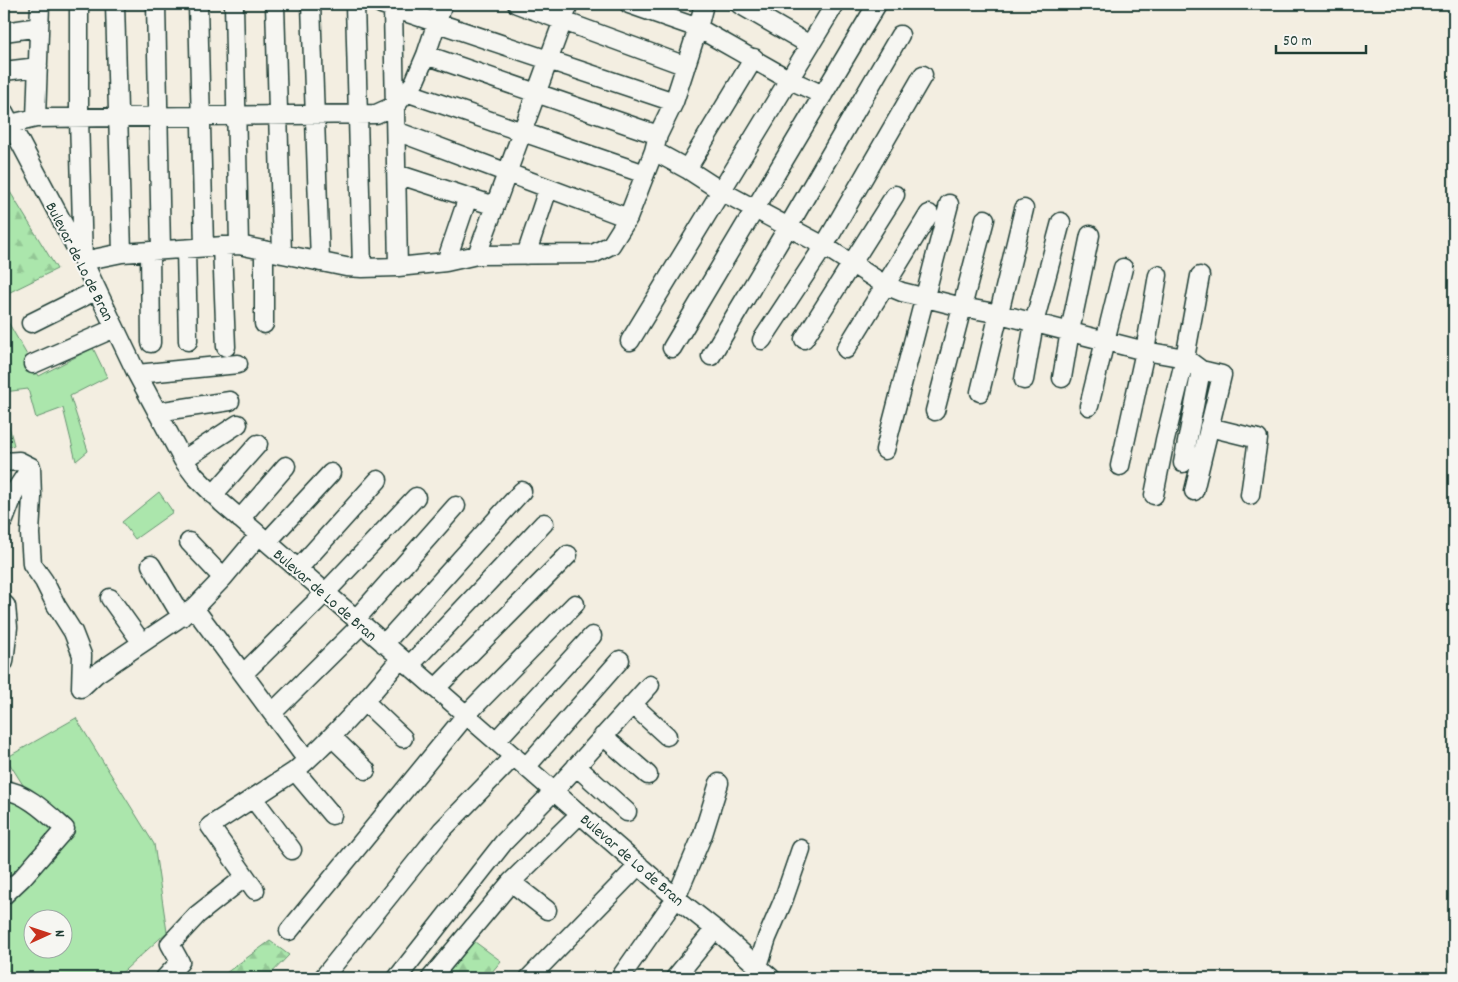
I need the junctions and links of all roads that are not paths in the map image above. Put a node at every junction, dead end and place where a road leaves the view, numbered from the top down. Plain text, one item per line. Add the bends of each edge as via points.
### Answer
1 (40, 4) edge
2 (79, 4) edge
3 (116, 4) edge
4 (156, 4) edge
5 (198, 4) edge
6 (234, 4) edge
7 (275, 4) edge
8 (310, 4) edge
9 (355, 4) edge
10 (442, 4) edge
11 (517, 4) edge
12 (569, 4) edge
13 (628, 4) edge
14 (704, 4) edge
15 (739, 4) edge
16 (878, 4) edge
17 (830, 5) edge
18 (387, 6) edge
19 (661, 9) edge
20 (563, 20) junction
21 (436, 22) junction
22 (39, 27) junction
23 (698, 28) junction
24 (4, 32) edge
25 (900, 35) dead end
26 (810, 45) junction
27 (426, 55) junction
28 (754, 58) junction
29 (548, 59) junction
30 (686, 66) junction
31 (38, 67) junction
32 (4, 71) edge
33 (923, 75) dead end
34 (788, 79) junction
35 (536, 93) junction
36 (823, 95) junction
37 (401, 98) junction
38 (674, 102) junction
39 (314, 114) junction
40 (357, 114) junction
41 (278, 115) junction
42 (201, 116) junction
43 (236, 116) junction
44 (118, 117) junction
45 (158, 117) junction
46 (7, 118) edge
47 (36, 118) junction
48 (79, 118) junction
49 (396, 131) junction
50 (522, 132) junction
51 (656, 143) junction
52 (688, 169) junction
53 (507, 173) junction
54 (397, 174) junction
55 (645, 174) junction
56 (548, 189) junction
57 (721, 191) junction
58 (895, 195) dead end
59 (468, 197) junction
60 (949, 204) dead end
61 (495, 206) junction
62 (754, 209) junction
63 (1024, 209) dead end
64 (930, 214) dead end
65 (628, 218) junction
66 (985, 220) dead end
67 (1061, 222) dead end
68 (788, 228) junction
69 (1090, 235) dead end
70 (231, 245) junction
71 (824, 246) junction
72 (204, 247) junction
73 (186, 249) junction
74 (155, 250) junction
75 (264, 250) junction
76 (122, 252) junction
77 (282, 254) junction
78 (476, 255) junction
79 (526, 255) junction
80 (83, 261) junction
81 (320, 262) junction
82 (446, 262) junction
83 (852, 265) junction
84 (398, 267) junction
85 (362, 268) junction
86 (1123, 268) dead end
87 (1158, 275) dead end
88 (1200, 276) dead end
89 (884, 285) junction
90 (97, 290) junction
91 (925, 297) junction
92 (962, 307) junction
93 (1000, 314) junction
94 (30, 323) dead end
95 (1034, 323) junction
96 (264, 324) dead end
97 (115, 328) junction
98 (1070, 331) junction
99 (804, 339) dead end
100 (762, 340) dead end
101 (188, 341) dead end
102 (630, 341) dead end
103 (1105, 341) junction
104 (151, 343) dead end
105 (226, 348) dead end
106 (672, 348) dead end
107 (846, 349) dead end
108 (1145, 351) junction
109 (711, 356) dead end
110 (1186, 358) junction
111 (33, 364) dead end
112 (238, 364) dead end
113 (1201, 370) junction
114 (137, 374) junction
115 (1062, 378) dead end
116 (1024, 380) dead end
117 (980, 392) dead end
118 (230, 401) dead end
119 (1089, 406) dead end
120 (935, 411) dead end
121 (157, 412) junction
122 (238, 424) dead end
123 (1209, 427) junction
124 (258, 444) dead end
125 (885, 450) dead end
126 (183, 460) junction
127 (4, 462) edge
128 (1183, 463) dead end
129 (286, 466) dead end
130 (1120, 466) dead end
131 (30, 467) junction
132 (330, 473) dead end
133 (378, 480) dead end
134 (522, 491) dead end
135 (1194, 491) dead end
136 (213, 495) junction
137 (1154, 495) dead end
138 (1250, 495) dead end
139 (416, 497) dead end
140 (456, 506) dead end
141 (5, 513) edge
142 (240, 519) junction
143 (544, 524) dead end
144 (263, 539) junction
145 (189, 542) dead end
146 (568, 555) dead end
147 (151, 565) dead end
148 (298, 569) junction
149 (223, 578) junction
150 (325, 593) junction
151 (110, 598) dead end
152 (575, 604) dead end
153 (5, 610) edge
154 (188, 612) junction
155 (359, 622) junction
156 (592, 636) dead end
157 (142, 643) junction
158 (384, 644) junction
159 (620, 660) dead end
160 (4, 662) edge
161 (405, 662) junction
162 (243, 674) junction
163 (650, 684) dead end
164 (436, 688) junction
165 (365, 702) junction
166 (633, 705) junction
167 (272, 713) junction
168 (466, 715) junction
169 (603, 736) junction
170 (667, 736) dead end
171 (332, 737) junction
172 (403, 738) dead end
173 (496, 741) junction
174 (520, 762) junction
175 (301, 766) junction
176 (576, 766) junction
177 (366, 770) dead end
178 (648, 775) dead end
179 (720, 783) dead end
180 (4, 790) edge
181 (554, 791) junction
182 (253, 798) junction
183 (626, 812) dead end
184 (580, 814) junction
185 (332, 815) dead end
186 (801, 849) dead end
187 (292, 850) dead end
188 (639, 865) junction
189 (511, 882) junction
190 (4, 895) edge
191 (676, 898) junction
192 (547, 910) dead end
193 (715, 928) junction
194 (289, 931) dead end
195 (764, 974) edge
196 (165, 978) edge
197 (323, 978) edge
198 (396, 978) edge
199 (431, 978) edge
200 (529, 978) edge
201 (620, 978) edge
202 (675, 978) edge

1 - 22 street
2 - 48 street
3 - 44 street
4 - 45 street
5 - 42 street
6 - 43 street
7 - 41 street
8 - 39 street
9 - 40 street
10 - 21 street
11 - 20 street
12 - 20 street
13 - 19 street
14 - 23 street
15 - 26 street
16 - 36 street
17 - 26 street
18 - 21 street
18 - 37 street
19 - 23 street
20 - 29 street
20 - 30 street
21 - 27 street
21 - 29 street
22 - 24 street
22 - 31 street
23 - 28 street
23 - 30 street
25 - 68 street
26 - 34 street
27 - 35 street
27 - 37 street via 414,83
28 - 34 street
28 - 52 street
29 - 35 street
29 - 38 street
30 - 38 street
31 - 32 street
31 - 47 street
33 - 71 street
34 - 36 street
34 - 57 street
35 - 50 street
35 - 51 street
36 - 62 street
37 - 40 street via 376,114
37 - 49 street
37 - 50 street
38 - 51 street
39 - 40 street
39 - 41 street
39 - 81 street
40 - 85 street
41 - 43 street
41 - 77 street
42 - 43 street
42 - 45 street
42 - 72 street
43 - 70 street
44 - 45 street
44 - 48 street
44 - 76 street
45 - 74 street
46 - 47 street
46 - 80 street, Bulevar de Lo de Bran
47 - 48 street
48 - 80 street
49 - 53 street
49 - 54 street
50 - 53 street
50 - 55 street
51 - 52 street
51 - 55 street
52 - 57 street
53 - 56 street
53 - 61 street
54 - 59 street
54 - 84 street
55 - 65 street
56 - 65 street
56 - 79 street
57 - 62 street
57 - 102 street
58 - 83 street
59 - 61 street
59 - 82 street
60 - 91 street
61 - 78 street
62 - 68 street
62 - 106 street
63 - 93 street
64 - 89 street
65 - 79 street via 611,245 592,254
66 - 92 street
67 - 95 street
68 - 71 street
68 - 109 street
69 - 98 street
70 - 72 street
70 - 75 street
70 - 105 street
71 - 83 street
71 - 100 street
72 - 73 street
73 - 74 street
73 - 101 street
74 - 76 street
74 - 104 street
75 - 77 street
75 - 96 street
76 - 80 street
77 - 81 street
78 - 79 street
78 - 82 street
80 - 90 street, Bulevar de Lo de Bran
81 - 85 street
82 - 84 street
83 - 89 street
83 - 99 street
84 - 85 street
86 - 103 street
87 - 108 street
88 - 110 street
89 - 91 street
89 - 107 street
90 - 94 street
90 - 97 street, Bulevar de Lo de Bran
91 - 92 street
91 - 125 street
92 - 93 street
92 - 120 street
93 - 95 street
93 - 117 street
95 - 98 street
95 - 116 street
97 - 111 street
97 - 114 street, Bulevar de Lo de Bran
98 - 103 street
98 - 115 street
103 - 108 street
103 - 119 street
108 - 110 street
108 - 130 street
110 - 113 street
110 - 137 street
112 - 114 street
113 - 123 street via 1222,375
113 - 128 street
114 - 121 street, Bulevar de Lo de Bran
118 - 121 street
121 - 126 street, Bulevar de Lo de Bran
122 - 126 street
123 - 135 street
123 - 138 street via 1258,438
124 - 136 street
126 - 136 street, Bulevar de Lo de Bran
127 - 131 street via 19,461
129 - 142 street
131 - 141 street
131 - 157 street via 32,564 73,632 82,655 81,688
132 - 144 street
133 - 148 street
134 - 158 street
136 - 142 street, Bulevar de Lo de Bran
139 - 150 street
140 - 155 street
142 - 144 street, Bulevar de Lo de Bran
143 - 161 street
144 - 148 street, Bulevar de Lo de Bran
144 - 149 street
145 - 149 street
146 - 164 street
147 - 154 street
148 - 150 street, Bulevar de Lo de Bran
149 - 154 street
150 - 155 street, Bulevar de Lo de Bran
150 - 162 street
151 - 157 street
152 - 168 street
153 - 160 street via 8,627
154 - 157 street
154 - 162 street
155 - 158 street, Bulevar de Lo de Bran
155 - 167 street
156 - 173 street
158 - 161 street, Bulevar de Lo de Bran
159 - 174 street
161 - 164 street, Bulevar de Lo de Bran
161 - 165 street
162 - 167 street
163 - 166 street
164 - 168 street, Bulevar de Lo de Bran
165 - 171 street
165 - 172 street
166 - 169 street
166 - 170 street
167 - 175 street
168 - 173 street, Bulevar de Lo de Bran
168 - 194 street
169 - 176 street
169 - 178 street
171 - 175 street
171 - 177 street
173 - 174 street, Bulevar de Lo de Bran
174 - 181 street, Bulevar de Lo de Bran
174 - 197 street via 442,830
175 - 182 street
175 - 185 street
176 - 181 street
176 - 183 street
179 - 191 street
180 - 190 street via 39,805 65,829
181 - 184 street, Bulevar de Lo de Bran
181 - 198 street via 504,842
182 - 187 street
182 - 196 street via 210,826 250,883 198,915 170,944 180,962
184 - 188 street, Bulevar de Lo de Bran
184 - 189 street
186 - 195 street via 767,938
188 - 191 street, Bulevar de Lo de Bran
188 - 200 street
189 - 192 street
189 - 199 street
191 - 193 street, Bulevar de Lo de Bran
191 - 201 street
193 - 195 street, Bulevar de Lo de Bran
193 - 202 street

